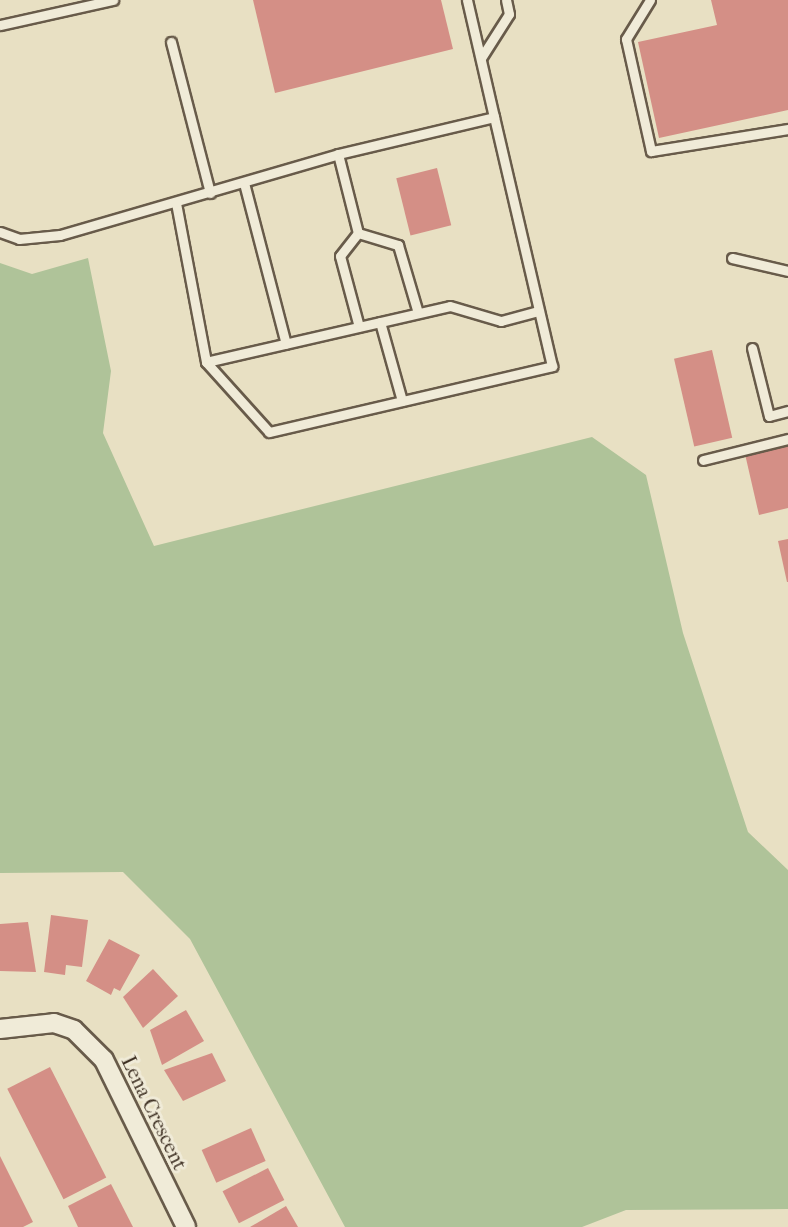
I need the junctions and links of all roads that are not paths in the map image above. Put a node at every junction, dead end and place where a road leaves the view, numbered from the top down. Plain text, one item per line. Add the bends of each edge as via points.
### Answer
1 (113, 0) edge
2 (467, 0) edge
3 (506, 0) edge
4 (650, 0) edge
5 (0, 25) edge
6 (171, 42) dead end
7 (481, 58) junction
8 (494, 117) junction
9 (788, 129) edge
10 (338, 154) junction
11 (244, 183) junction
12 (210, 193) junction
13 (176, 203) junction
14 (0, 232) edge
15 (358, 233) junction
16 (732, 258) dead end
17 (788, 271) edge
18 (539, 310) junction
19 (418, 313) junction
20 (380, 322) junction
21 (359, 327) junction
22 (286, 344) junction
23 (752, 348) dead end
24 (206, 362) junction
25 (402, 401) junction
26 (788, 411) edge
27 (788, 439) edge
28 (703, 460) dead end
29 (0, 1029) edge
30 (186, 1227) edge

1 - 5 lane
2 - 7 lane
3 - 7 lane via 509,14
4 - 9 lane via 626,39 651,151
6 - 12 lane
7 - 8 lane
8 - 10 lane
8 - 18 lane
10 - 11 lane
10 - 15 lane
11 - 12 lane
11 - 22 lane
12 - 13 lane
13 - 14 lane via 60,235 19,239
13 - 24 lane
15 - 19 lane via 398,245
15 - 21 lane via 340,256
16 - 17 lane
18 - 19 lane via 501,321 450,306
18 - 25 lane via 552,366
19 - 20 lane
20 - 21 lane
20 - 25 lane
21 - 22 lane
22 - 24 lane
23 - 26 lane via 769,416
24 - 25 lane via 269,432
27 - 28 lane
29 - 30 street, Lena Crescent via 54,1023 74,1030 104,1060

